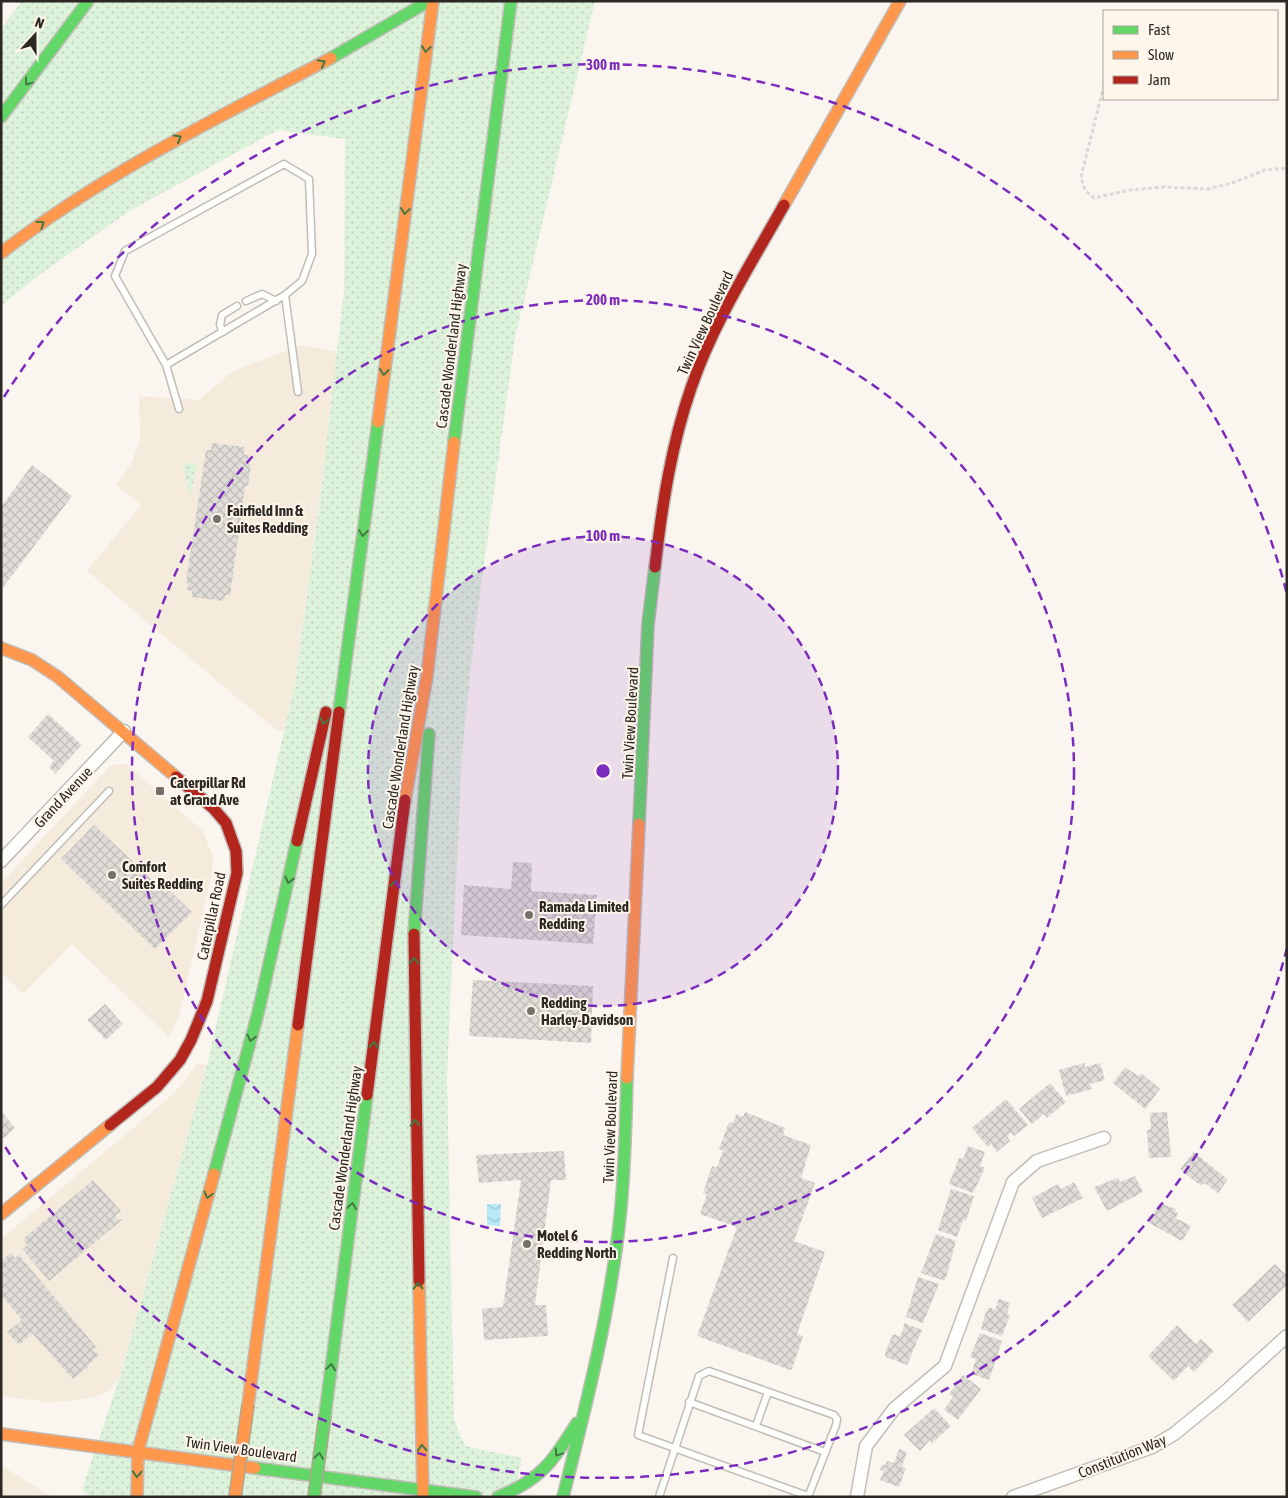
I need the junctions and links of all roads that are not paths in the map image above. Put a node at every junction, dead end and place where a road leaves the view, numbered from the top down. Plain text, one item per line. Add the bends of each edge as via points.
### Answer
1 (88, 1) edge
2 (429, 1) edge
3 (433, 1) edge
4 (511, 1) edge
5 (900, 1) edge
6 (1, 117) edge
7 (1, 253) edge
8 (285, 296) junction
9 (246, 301) dead end
10 (276, 301) junction
11 (238, 306) dead end
12 (223, 332) junction
13 (166, 365) junction
14 (298, 392) dead end
15 (179, 409) dead end
16 (349, 642) junction
17 (1, 648) edge
18 (427, 676) junction
19 (124, 732) junction
20 (109, 791) dead end
21 (1, 861) edge
22 (1, 905) edge
23 (1104, 1138) dead end
24 (1, 1214) edge
25 (673, 1258) dead end
26 (1287, 1336) edge
27 (768, 1392) junction
28 (689, 1402) junction
29 (584, 1412) junction
30 (756, 1426) junction
31 (1, 1434) edge
32 (674, 1447) junction
33 (138, 1451) junction
34 (825, 1452) junction
35 (424, 1493) edge
36 (808, 1496) edge
37 (136, 1497) edge
38 (235, 1497) edge
39 (314, 1497) edge
40 (476, 1497) edge
41 (498, 1497) edge
42 (563, 1497) edge
43 (659, 1497) edge
44 (857, 1497) edge
45 (1013, 1497) edge

1 -> 6 main road
7 -> 2 main road via 89,190 184,134 379,32
3 -> 16 main road
4 - 18 main road, Cascade Wonderland Highway via 447,494
5 - 29 main road, Twin View Boulevard via 734,293 706,350 688,396 664,487 648,624 622,1196 608,1299
8 - 10 lane
8 - 13 lane via 302,280 312,254 309,180 284,164 125,251 115,276
8 - 14 lane
9 - 10 lane via 262,294
10 - 12 lane
11 - 12 lane via 222,314 220,325
12 - 13 lane
13 - 15 lane
16 -> 33 main road via 331,692 258,1013
16 - 38 main road, bridge
17 - 19 main road, Caterpillar Road via 46,668
35 -> 18 main road via 414,924 429,746
39 -> 18 main road, Cascade Wonderland Highway, bridge via 406,794
19 - 21 street, Grand Avenue
19 - 24 main road, Caterpillar Road via 199,795 226,823 236,851 236,880 226,926 200,1021 172,1071 157,1087
20 - 22 lane
23 - 44 street via 1037,1161 1014,1182 945,1366 894,1409 866,1446
25 - 32 lane via 638,1435
26 - 45 street, Constitution Way via 1223,1394 1174,1434 1152,1447
27 - 28 lane via 709,1371 699,1376
27 - 30 lane
27 - 34 lane via 834,1415 836,1425
28 - 30 lane
28 - 32 lane
29 -> 41 main road via 544,1473 525,1487
29 - 42 main road, Twin View Boulevard
30 - 34 lane
31 - 33 main road, Twin View Boulevard
32 - 36 lane
32 - 43 lane
33 - 35 main road, Twin View Boulevard
33 -> 37 main road
34 - 36 lane
35 - 40 main road, Twin View Boulevard

